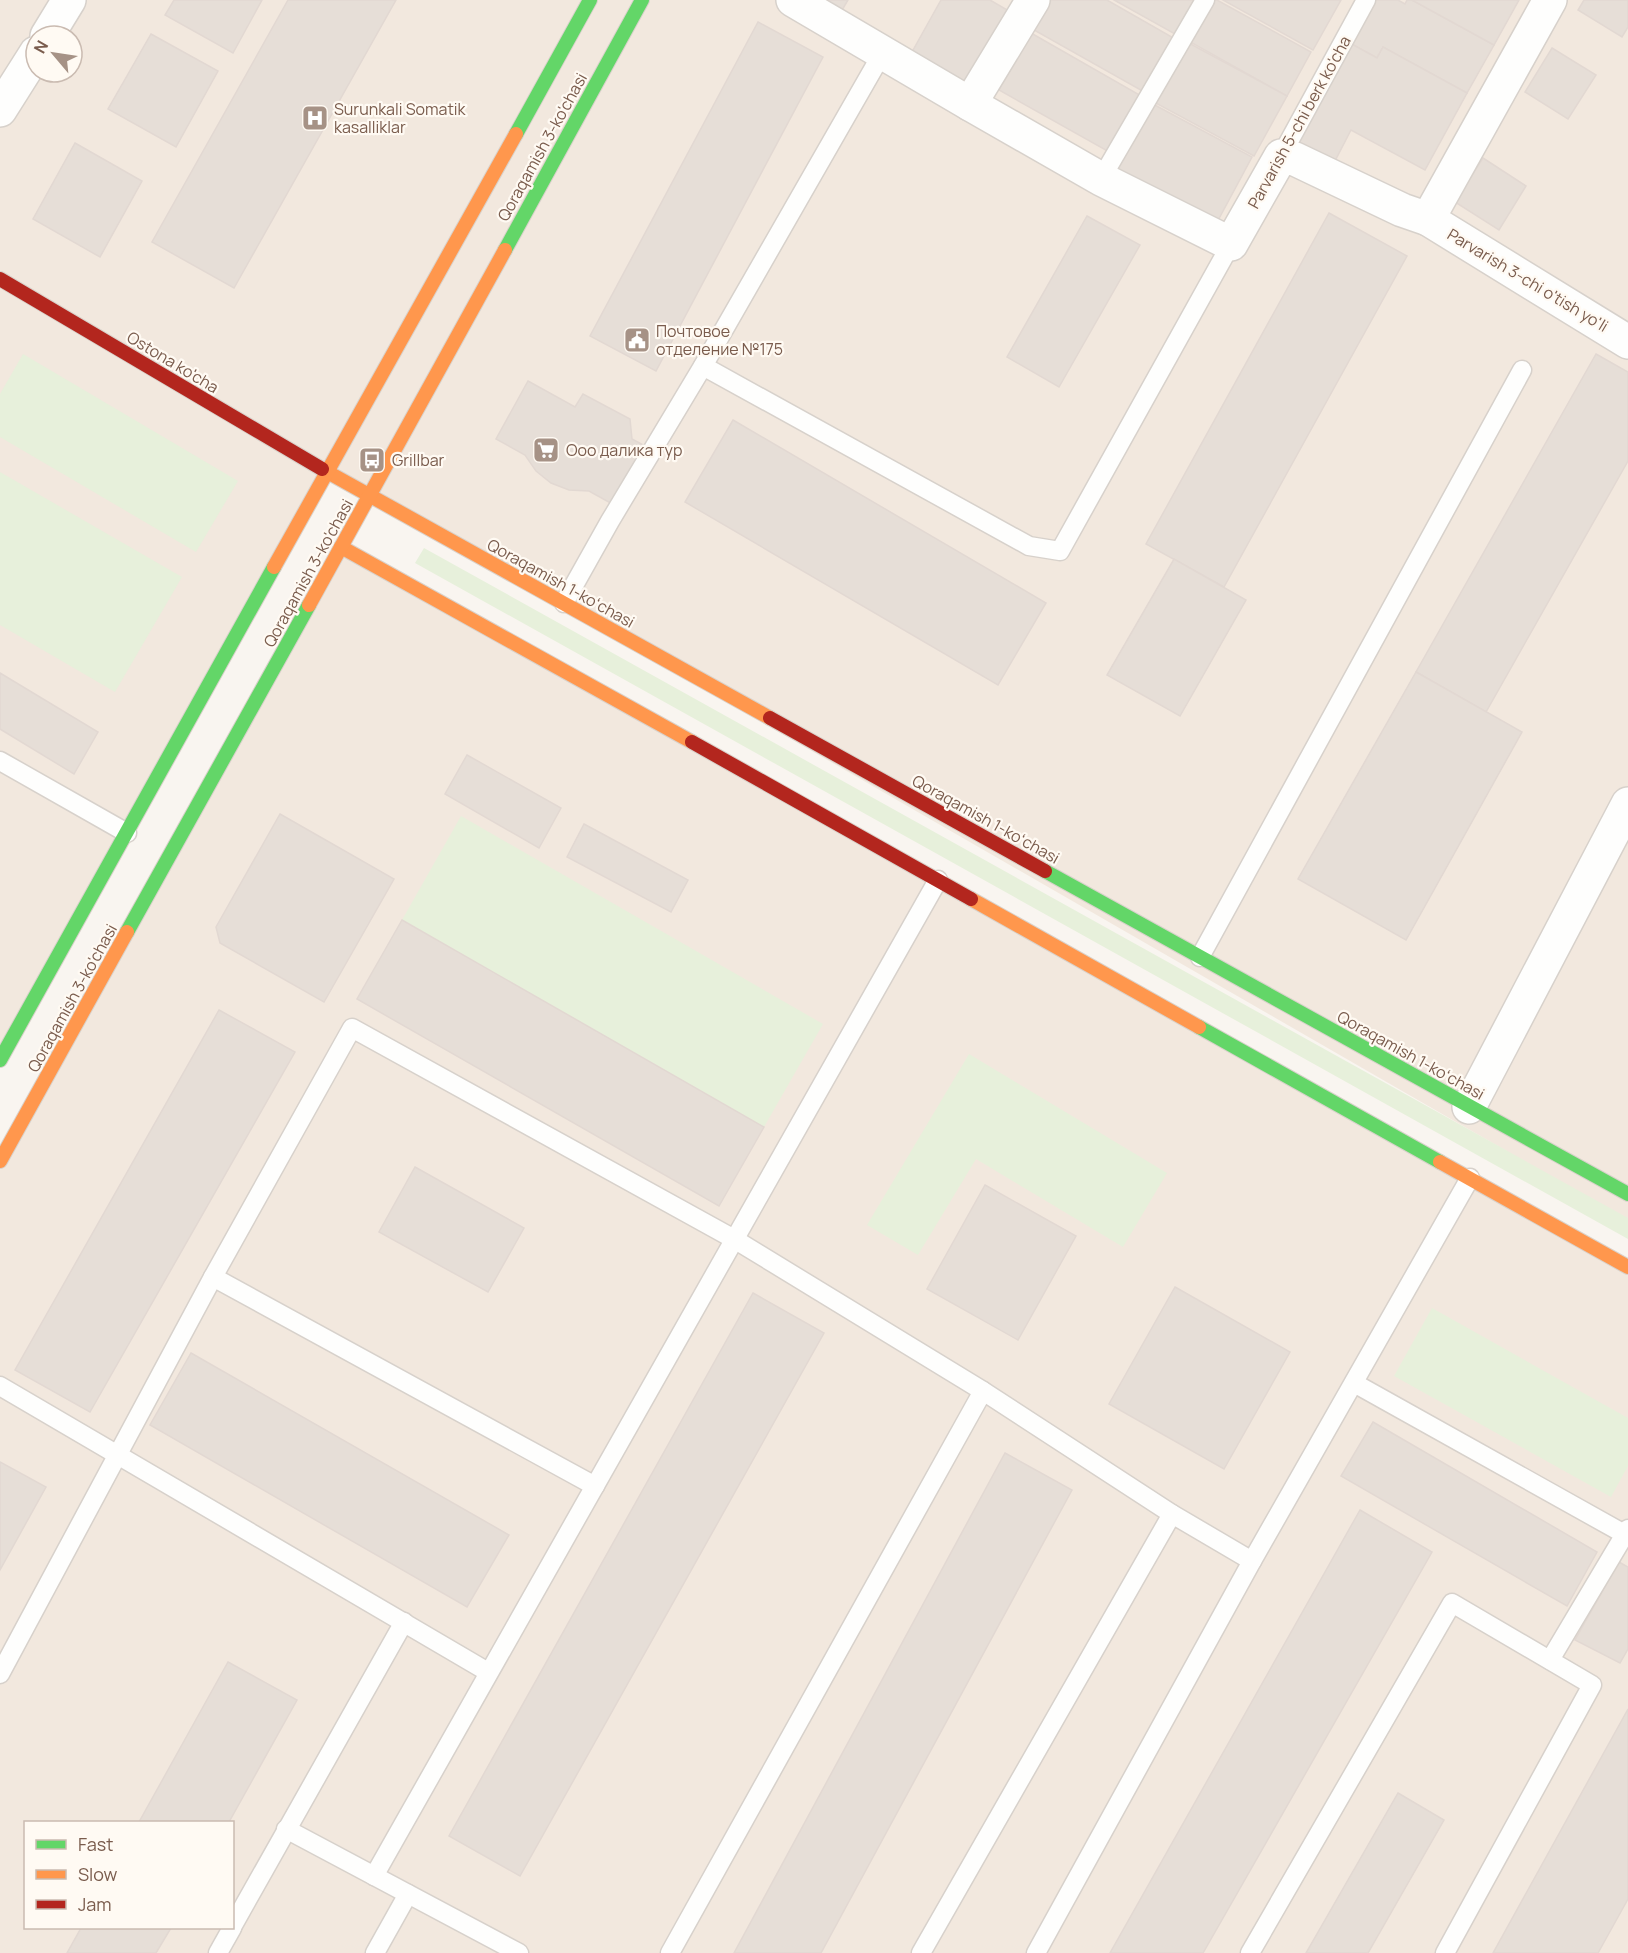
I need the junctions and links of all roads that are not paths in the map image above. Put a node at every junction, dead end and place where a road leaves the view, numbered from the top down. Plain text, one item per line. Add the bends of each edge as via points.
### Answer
1 (69, 0) edge
2 (590, 0) edge
3 (642, 0) edge
4 (793, 0) edge
5 (1034, 0) edge
6 (1205, 0) edge
7 (1366, 0) edge
8 (1550, 0) edge
9 (54, 24) edge
10 (883, 52) junction
11 (24, 72) edge
12 (970, 104) junction
13 (0, 110) edge
14 (1281, 156) junction
15 (1101, 179) junction
16 (1428, 219) junction
17 (1231, 244) junction
18 (0, 279) edge
19 (1628, 342) edge
20 (703, 366) junction
21 (1522, 370) dead end
22 (328, 472) junction
23 (332, 494) dead end
24 (370, 496) junction
25 (338, 526) dead end
26 (341, 547) junction
27 (564, 603) junction
28 (0, 761) edge
29 (1628, 804) edge
30 (127, 833) junction
31 (938, 880) junction
32 (1200, 957) junction
33 (0, 1060) edge
34 (1469, 1107) junction
35 (0, 1161) edge
36 (1470, 1178) junction
37 (1628, 1194) edge
38 (734, 1239) junction
39 (1628, 1267) edge
40 (213, 1277) junction
41 (1354, 1383) junction
42 (0, 1386) edge
43 (983, 1391) junction
44 (118, 1455) junction
45 (596, 1486) junction
46 (1172, 1514) junction
47 (1627, 1533) edge
48 (1252, 1561) junction
49 (404, 1622) junction
50 (1550, 1660) junction
51 (488, 1672) junction
52 (0, 1674) edge
53 (286, 1829) junction
54 (374, 1876) junction
55 (408, 1894) junction
56 (234, 1923) edge
57 (231, 1929) edge
58 (218, 1953) edge
59 (375, 1953) edge
60 (519, 1953) edge
61 (670, 1953) edge
62 (921, 1953) edge
63 (1036, 1953) edge
64 (1250, 1953) edge
65 (1445, 1953) edge

1 - 9 street
2 - 22 main road, Qoraqamish 3-ko'chasi
3 - 24 main road, Qoraqamish 3-ko'chasi
4 - 10 street
5 - 12 street
6 - 15 lane
7 - 14 lane, Parvarish 5-chi berk ko'cha
8 - 16 street
10 - 12 street
10 - 20 lane
11 - 13 street
12 - 15 street
14 - 16 street, Parvarish 3-chi o'tish yo'li
14 - 17 street, Parvarish 5-chi berk ko'cha
15 - 17 street
16 - 19 street, Parvarish 3-chi o'tish yo'li
17 - 20 lane via 1060,551 1029,546
18 - 22 main road, Ostona ko'cha
20 - 27 lane
21 - 32 lane
22 - 23 main road
22 - 24 main road, Qoraqamish 1-koʻchasi
22 - 30 main road, Qoraqamish 3-ko'chasi
24 - 26 main road, Qoraqamish 3-ko'chasi
24 - 27 main road, Qoraqamish 1-koʻchasi
25 - 26 main road
26 - 31 main road
26 - 35 main road, Qoraqamish 3-ko'chasi
27 - 32 main road, Qoraqamish 1-koʻchasi
28 - 30 lane
29 - 34 street
30 - 33 main road, Qoraqamish 3-ko'chasi
31 - 36 main road
31 - 38 lane
32 - 34 main road, Qoraqamish 1-koʻchasi
34 - 37 main road, Qoraqamish 1-koʻchasi
36 - 39 main road
36 - 41 lane
38 - 40 lane via 352,1028
38 - 43 lane
38 - 45 lane
40 - 44 lane
40 - 45 lane
41 - 47 lane
41 - 48 lane
42 - 44 lane
43 - 46 lane
43 - 61 lane
44 - 49 lane
44 - 52 lane
45 - 51 lane
46 - 48 lane
46 - 62 lane
47 - 50 lane
48 - 63 lane
49 - 51 lane
49 - 53 lane
50 - 64 lane via 1452,1602
50 - 65 lane via 1592,1685
51 - 54 lane
53 - 54 lane
53 - 56 lane
54 - 55 lane
55 - 59 lane
55 - 60 lane
57 - 58 lane

